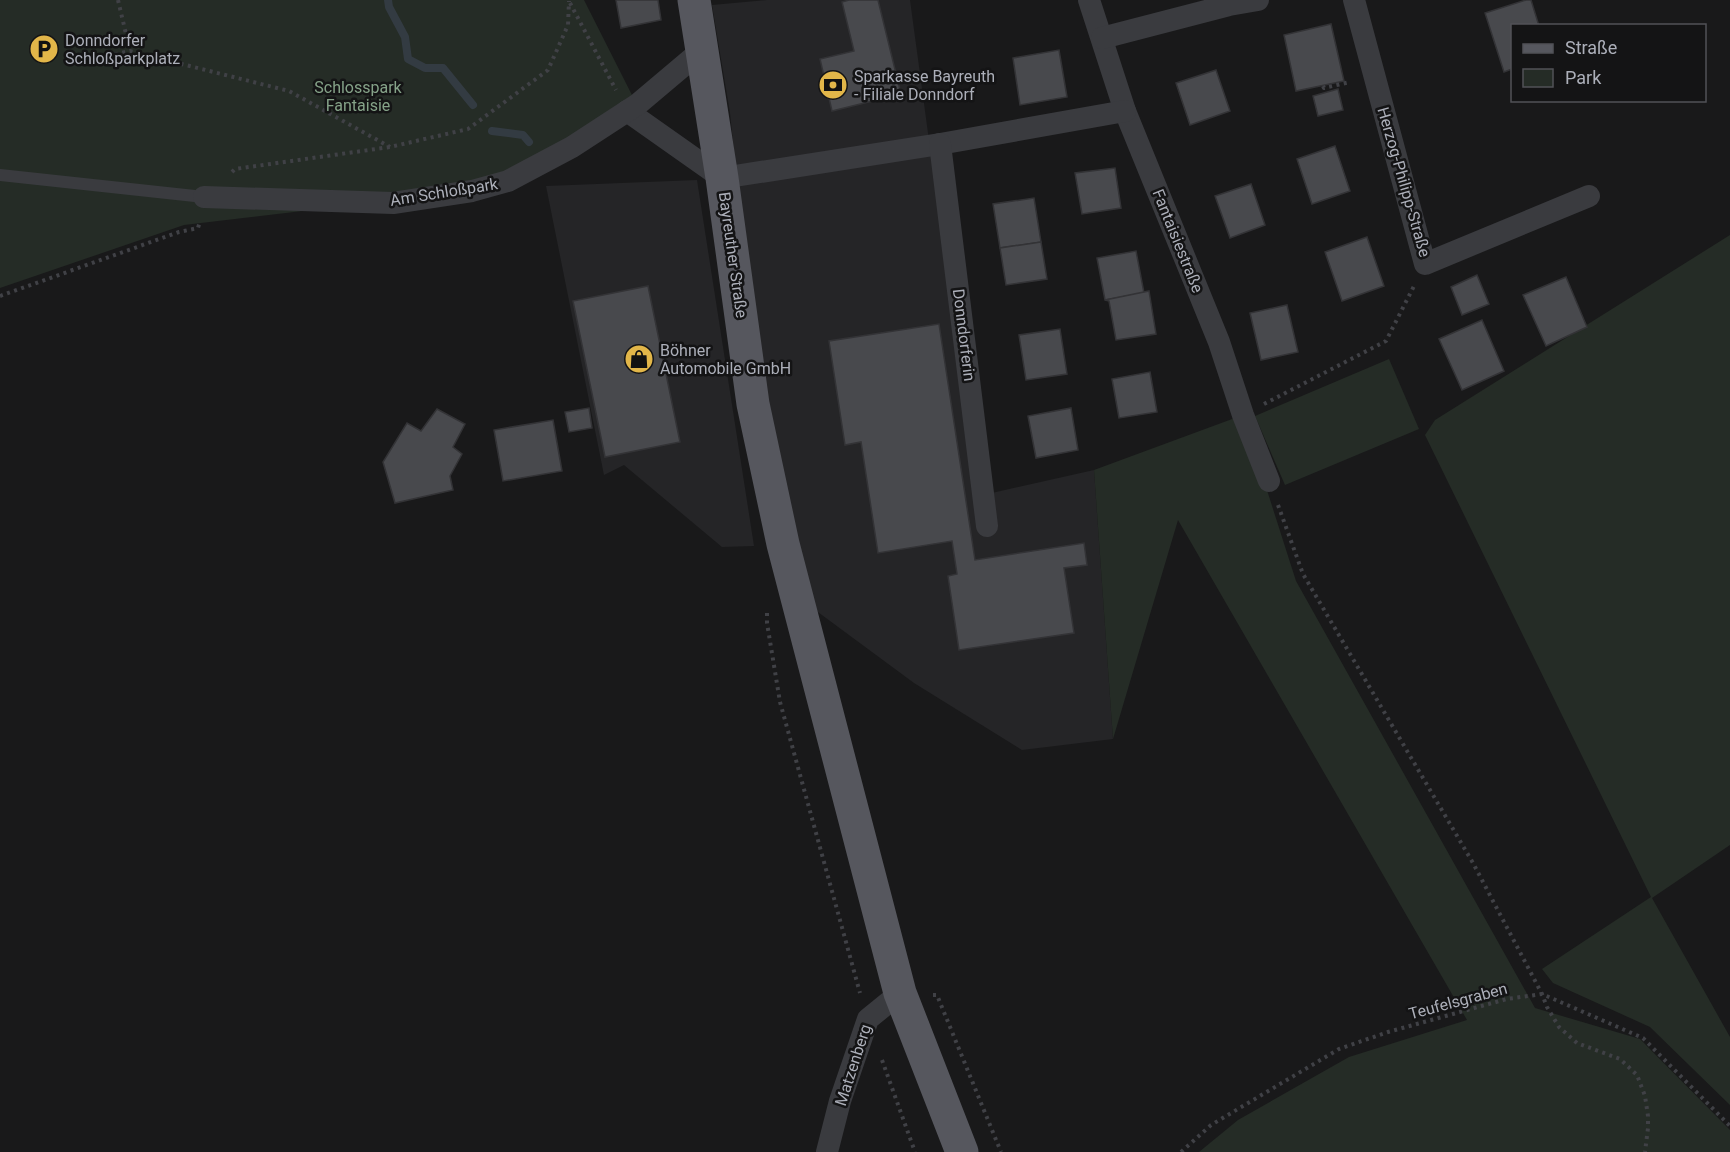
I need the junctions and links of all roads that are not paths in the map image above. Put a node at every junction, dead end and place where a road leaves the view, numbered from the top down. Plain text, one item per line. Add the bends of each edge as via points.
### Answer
1 (694, 0) edge
2 (1089, 0) edge
3 (1258, 0) edge
4 (1354, 0) edge
5 (1102, 38) junction
6 (702, 50) junction
7 (627, 111) junction
8 (1125, 111) junction
9 (940, 144) junction
10 (0, 175) edge
11 (722, 178) junction
12 (1589, 196) dead end
13 (204, 197) joint
14 (1269, 481) road end
15 (987, 526) dead end
16 (900, 993) junction
17 (827, 1152) edge
18 (962, 1152) edge

1 - 6 main road, Bayreuther Straße
2 - 5 street, Fantaisiestraße
3 - 5 street
4 - 12 street, Herzog-Philipp-Straße via 1425,264
5 - 8 street, Fantaisiestraße
6 - 7 street, Am Schloßpark
6 - 11 main road, Bayreuther Straße
7 - 11 street
7 - 13 street, Am Schloßpark via 572,147 507,181 472,191 393,203
8 - 9 street
8 - 14 street, Fantaisiestraße via 1219,342
9 - 11 street
9 - 15 street, Donndorferin
10 - 13 lane
11 - 16 main road, Bayreuther Straße via 753,404 783,544
16 - 17 street, Matzenberg via 868,1018
16 - 18 main road, Bayreuther Straße

